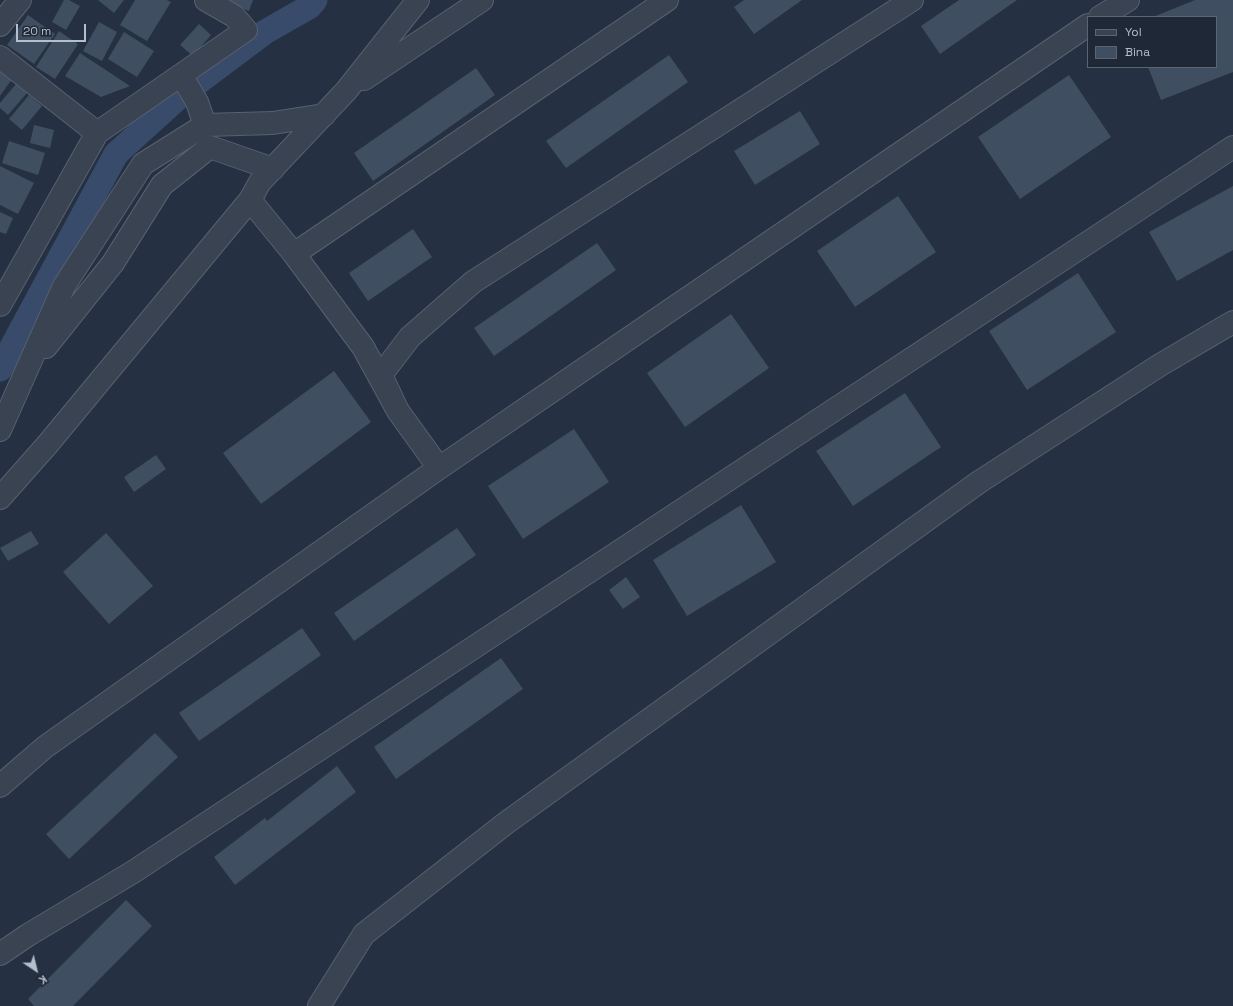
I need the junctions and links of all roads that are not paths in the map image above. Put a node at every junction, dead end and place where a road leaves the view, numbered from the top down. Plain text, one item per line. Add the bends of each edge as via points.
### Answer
1 (20, 0) edge
2 (206, 0) edge
3 (418, 0) edge
4 (482, 0) edge
5 (668, 0) edge
6 (912, 0) edge
7 (1128, 0) edge
8 (1102, 16) edge
9 (0, 25) edge
10 (1087, 27) edge
11 (0, 56) edge
12 (182, 77) junction
13 (346, 91) junction
14 (324, 114) junction
15 (205, 124) junction
16 (97, 133) junction
17 (1233, 147) edge
18 (273, 169) junction
19 (250, 200) junction
20 (294, 254) junction
21 (0, 305) edge
22 (1233, 322) edge
23 (27, 370) junction
24 (398, 411) junction
25 (0, 430) edge
26 (439, 468) junction
27 (0, 498) edge
28 (0, 786) edge
29 (28, 935) junction
30 (0, 937) edge
31 (0, 954) edge
32 (319, 1006) edge

1 - 9 street
2 - 12 street via 234,16 246,30
3 - 13 street
4 - 13 street
5 - 20 street
6 - 24 street via 473,282 410,337 381,375
7 - 8 street
10 - 26 street
11 - 16 street
12 - 15 street via 197,102
12 - 16 street
13 - 14 street
14 - 15 street via 273,123
14 - 18 street
15 - 23 street via 143,164 64,286
16 - 21 street
17 - 29 street via 133,872
18 - 19 street via 260,182
18 - 23 street via 210,147 162,185 113,263
19 - 20 street
19 - 27 street
20 - 24 street via 363,347
22 - 32 street via 1160,365 979,482 506,823 364,934
23 - 25 street
24 - 26 street
26 - 28 street via 45,747
29 - 30 street
29 - 31 street

